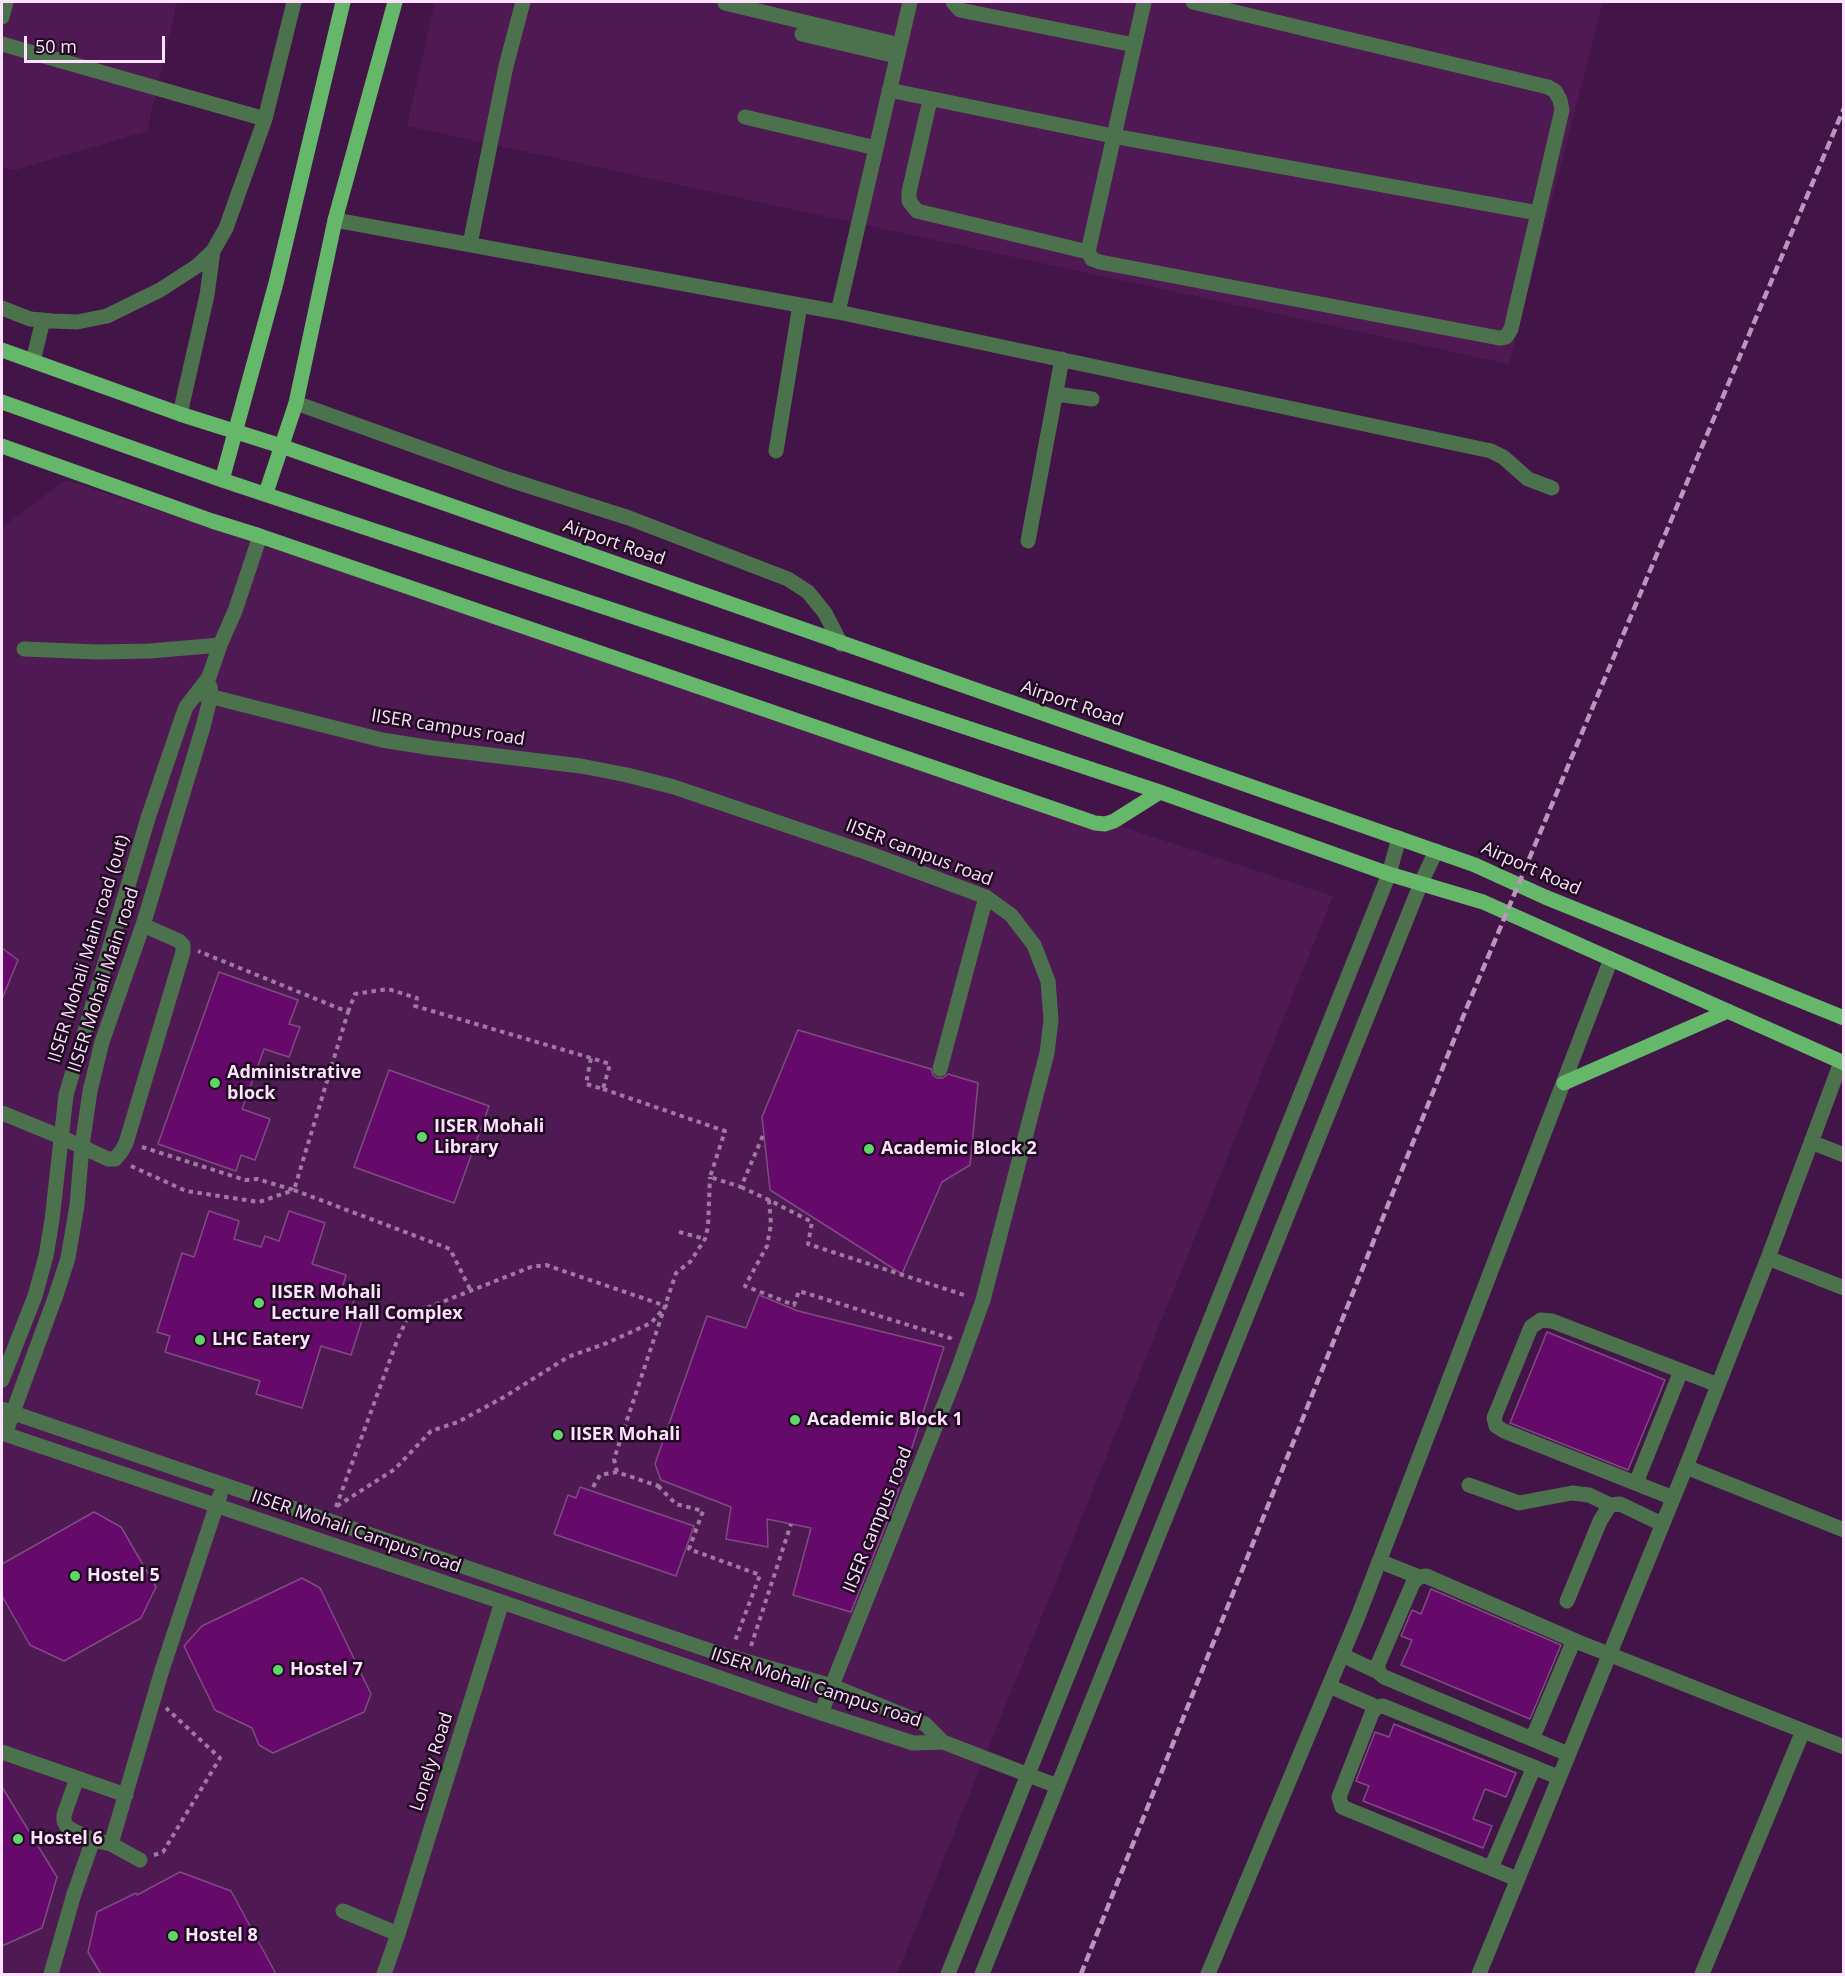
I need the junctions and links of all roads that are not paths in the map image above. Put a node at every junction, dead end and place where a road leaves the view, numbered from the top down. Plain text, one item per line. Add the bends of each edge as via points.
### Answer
1 (6, 2) edge
2 (294, 2) edge
3 (343, 2) edge
4 (395, 2) edge
5 (523, 2) edge
6 (910, 2) edge
7 (953, 2) edge
8 (1144, 2) edge
9 (1193, 2) edge
10 (725, 3) edge
11 (2, 17) edge
12 (802, 34) dead end
13 (2, 44) edge
14 (1134, 45) junction
15 (898, 51) junction
16 (889, 90) junction
17 (930, 100) junction
18 (745, 117) dead end
19 (265, 119) junction
20 (1113, 136) junction
21 (876, 148) junction
22 (1538, 213) junction
23 (335, 220) junction
24 (470, 244) junction
25 (213, 251) junction
26 (1088, 252) junction
27 (801, 305) junction
28 (2, 308) edge
29 (838, 312) junction
30 (43, 320) junction
31 (2, 350) edge
32 (1062, 359) junction
33 (33, 361) junction
34 (1056, 394) junction
35 (1092, 399) dead end
36 (2, 402) edge
37 (296, 402) junction
38 (180, 414) junction
39 (236, 431) junction
40 (2, 446) edge
41 (281, 446) junction
42 (776, 451) dead end
43 (222, 480) junction
44 (1552, 488) dead end
45 (266, 493) junction
46 (260, 536) junction
47 (1028, 541) dead end
48 (841, 644) junction
49 (220, 645) junction
50 (24, 649) dead end
51 (204, 694) junction
52 (1160, 792) junction
53 (1400, 838) junction
54 (1436, 851) junction
55 (1389, 874) junction
56 (1421, 883) junction
57 (986, 897) junction
58 (143, 925) junction
59 (1611, 959) junction
60 (1728, 1011) junction
61 (1844, 1018) edge
62 (1842, 1062) edge
63 (940, 1069) dead end
64 (1564, 1083) junction
65 (2, 1113) edge
66 (61, 1137) junction
67 (1811, 1142) junction
68 (82, 1146) junction
69 (1844, 1155) edge
70 (1768, 1258) junction
71 (1844, 1288) edge
72 (1681, 1371) junction
73 (2, 1380) edge
74 (1718, 1385) junction
75 (7, 1410) edge
76 (3, 1433) edge
77 (1686, 1467) junction
78 (1636, 1483) junction
79 (224, 1484) junction
80 (1468, 1485) dead end
81 (1673, 1498) junction
82 (217, 1505) junction
83 (1610, 1506) junction
84 (1662, 1524) junction
85 (1844, 1530) edge
86 (1380, 1561) junction
87 (1419, 1577) junction
88 (1566, 1600) dead end
89 (502, 1602) junction
90 (1574, 1640) junction
91 (1342, 1655) junction
92 (1610, 1655) junction
93 (1378, 1672) junction
94 (832, 1686) junction
95 (1329, 1686) junction
96 (1377, 1707) junction
97 (821, 1713) junction
98 (1803, 1731) junction
99 (1532, 1739) junction
100 (943, 1742) junction
101 (1844, 1747) edge
102 (2, 1752) edge
103 (1568, 1754) junction
104 (1534, 1767) junction
105 (1028, 1774) junction
106 (1558, 1777) junction
107 (77, 1778) junction
108 (1058, 1786) junction
109 (126, 1795) junction
110 (93, 1840) junction
111 (111, 1844) junction
112 (140, 1860) road end
113 (1491, 1868) junction
114 (1517, 1879) junction
115 (343, 1911) dead end
116 (398, 1935) junction
117 (51, 1974) edge
118 (384, 1974) edge
119 (948, 1974) edge
120 (982, 1974) edge
121 (1208, 1974) edge
122 (1479, 1974) edge
123 (1702, 1974) edge

1 - 11 street
2 - 19 street
3 - 39 main road
4 - 23 main road
5 - 24 street
6 - 15 street
7 - 14 street via 960,10
8 - 14 street
9 - 22 street via 1548,87 1560,100 1562,110
10 - 15 street
12 - 15 street
13 - 19 street
14 - 20 street
15 - 16 street
16 - 17 street
16 - 21 street
17 - 20 street
17 - 26 street via 909,192 909,201 917,210
18 - 21 street
19 - 25 street via 226,228
20 - 22 street
20 - 26 street
21 - 29 street
22 - 26 street via 1511,330 1506,337 1499,338 1100,262
23 - 24 street
23 - 37 main road
24 - 27 street
25 - 30 street via 197,267 160,290 107,316 77,322
25 - 38 street
27 - 29 street
27 - 42 street
28 - 30 street
29 - 32 street
30 - 33 street
31 - 33 main road, Airport Road
32 - 34 street
32 - 44 street via 1491,451 1528,478
33 - 38 main road, Airport Road
34 - 35 street
34 - 47 street
36 - 43 main road
37 - 41 main road
37 - 48 street via 507,479 629,518 788,579 808,592 825,613
38 - 39 main road, Airport Road
39 - 41 main road, Airport Road
39 - 43 main road
40 - 46 main road
41 - 45 main road
41 - 48 main road, Airport Road
43 - 45 main road
45 - 52 main road
46 - 49 street
46 - 52 main road via 1095,823 1114,822
48 - 53 main road, Airport Road
49 - 50 street via 150,651
49 - 51 street, IISER Mohali Main road
51 - 57 street, IISER campus road via 382,740 627,775 868,853
51 - 58 street, IISER Mohali Main road
51 - 66 street, IISER Mohali Main road (out) via 186,707 148,818 74,1065
52 - 55 main road
53 - 54 main road, Airport Road
53 - 55 street
54 - 56 street
54 - 61 main road, Airport Road
55 - 56 main road
55 - 105 street
56 - 59 main road via 1483,902
56 - 108 street
57 - 63 street
57 - 94 street, IISER campus road via 1011,915 1034,945 1048,981 1051,1020 1047,1053 983,1300 957,1375
58 - 68 street, IISER Mohali Main road via 102,1042
58 - 68 street via 179,940 183,952 126,1143 115,1159
59 - 60 main road
59 - 64 street
60 - 62 main road
60 - 64 main road
62 - 67 street
64 - 86 street
65 - 66 street
66 - 68 street
66 - 73 street, IISER Mohali Main road (out) via 46,1256 35,1296
67 - 69 street
67 - 70 street
68 - 75 street, IISER Mohali Main road via 68,1258
70 - 71 street
70 - 74 street
72 - 74 street
72 - 78 street
72 - 78 street via 1541,1320 1531,1327 1498,1408 1496,1426 1504,1431
74 - 77 street
75 - 76 street, IISER Mohali Main road
75 - 79 street, IISER Mohali Campus road
76 - 82 street, IISER Mohali Campus road
77 - 81 street
77 - 85 street
78 - 81 street
79 - 82 street
79 - 94 street, IISER Mohali Campus road via 717,1653
80 - 83 street via 1519,1503 1572,1493 1589,1495
81 - 84 street
82 - 89 street, IISER Mohali Campus road
82 - 109 street
83 - 84 street via 1620,1504
83 - 88 street
84 - 92 street
86 - 87 street
86 - 91 street
87 - 90 street via 1426,1576
87 - 93 street via 1378,1664
89 - 97 street, IISER Mohali Campus road
89 - 116 street, Lonely Road
90 - 92 street
90 - 99 street
91 - 93 street
91 - 95 street
92 - 98 street
92 - 103 street
93 - 99 street
94 - 97 street, IISER campus road
94 - 100 street, IISER Mohali Campus road via 925,1724
95 - 96 street
95 - 121 street
96 - 104 street via 1383,1706
96 - 113 street via 1339,1797 1342,1807
97 - 100 street, IISER Mohali Campus road via 913,1743
98 - 101 street
98 - 123 street
99 - 103 street
100 - 105 street
102 - 107 street
103 - 106 street
104 - 106 street
104 - 113 street
105 - 108 street
105 - 119 street
106 - 114 street
107 - 109 street
107 - 110 street via 64,1821 67,1827
108 - 120 street
109 - 111 street
110 - 111 street
110 - 117 street
111 - 112 street
113 - 114 street
114 - 122 street
115 - 116 street
116 - 118 street, Lonely Road

